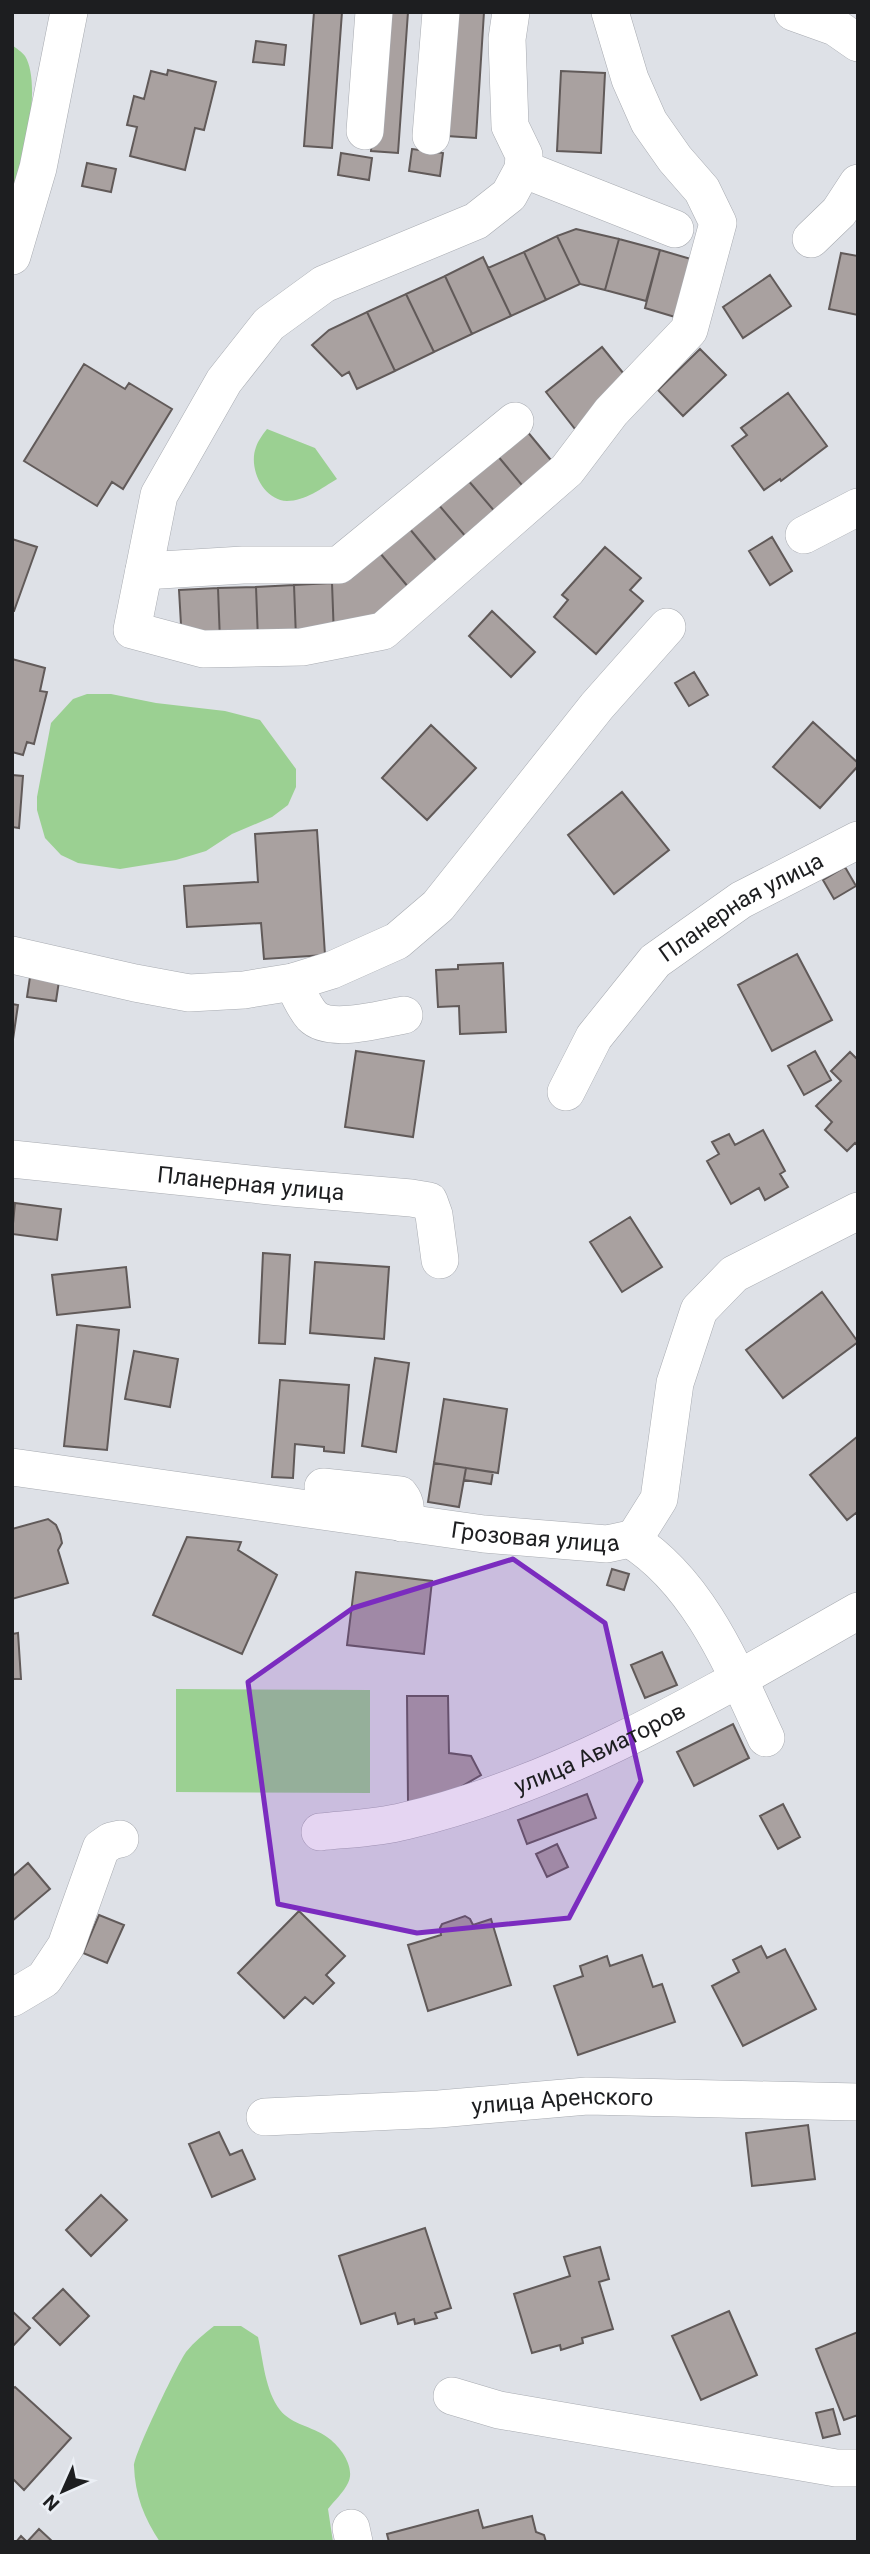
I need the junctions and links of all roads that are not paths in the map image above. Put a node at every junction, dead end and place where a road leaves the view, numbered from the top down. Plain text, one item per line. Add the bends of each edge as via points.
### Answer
1 (69, 12) edge
2 (374, 12) edge
3 (441, 12) edge
4 (511, 12) edge
5 (610, 12) edge
6 (793, 12) edge
7 (858, 43) edge
8 (365, 131) dead end
9 (431, 136) dead end
10 (523, 169) junction
11 (858, 183) edge
12 (675, 229) dead end
13 (811, 239) dead end
14 (12, 256) edge
15 (515, 421) dead end
16 (858, 507) edge
17 (804, 534) dead end
18 (144, 571) junction
19 (667, 627) dead end
20 (858, 840) edge
21 (12, 954) edge
22 (293, 982) junction
23 (404, 1015) dead end
24 (566, 1092) dead end
25 (12, 1158) edge
26 (858, 1211) edge
27 (440, 1260) dead end
28 (12, 1467) edge
29 (323, 1487) dead end
30 (402, 1523) junction
31 (629, 1539) junction
32 (858, 1611) edge
33 (738, 1678) junction
34 (766, 1738) dead end
35 (320, 1832) dead end
36 (120, 1839) dead end
37 (12, 1998) edge
38 (858, 2102) edge
39 (265, 2117) dead end
40 (452, 2396) dead end
41 (858, 2468) edge

1 - 14 street via 38,168
2 - 8 street
3 - 9 street
4 - 10 street via 507,39 510,126 524,155
5 - 18 street via 630,79 649,122 702,190 718,223 689,330 611,412 567,470 383,631 302,647 203,649 132,630
6 - 7 street via 835,27
10 - 12 street
10 - 18 street via 509,195 476,221 324,284 269,324 224,381 159,495
11 - 13 street
15 - 18 street via 339,565
16 - 17 street
19 - 22 street via 597,706 438,906 397,941
20 - 24 street, Планерная улица via 741,900 655,961 594,1037
21 - 22 street via 189,993
22 - 23 street via 313,1017 325,1024
25 - 27 street, Планерная улица via 429,1201
26 - 31 street, Грозовая улица via 734,1274 699,1310 675,1384 659,1499
28 - 30 street, Грозовая улица
29 - 30 street via 400,1495 406,1508
30 - 31 street, Грозовая улица via 607,1544
31 - 33 street via 669,1570 723,1648
32 - 33 street, улица Авиаторов
33 - 34 street
33 - 35 street, улица Авиаторов via 570,1765 402,1822
36 - 37 street via 102,1848 66,1946 44,1979
38 - 39 street, улица Аренского via 587,2096
40 - 41 street via 499,2410 836,2468

